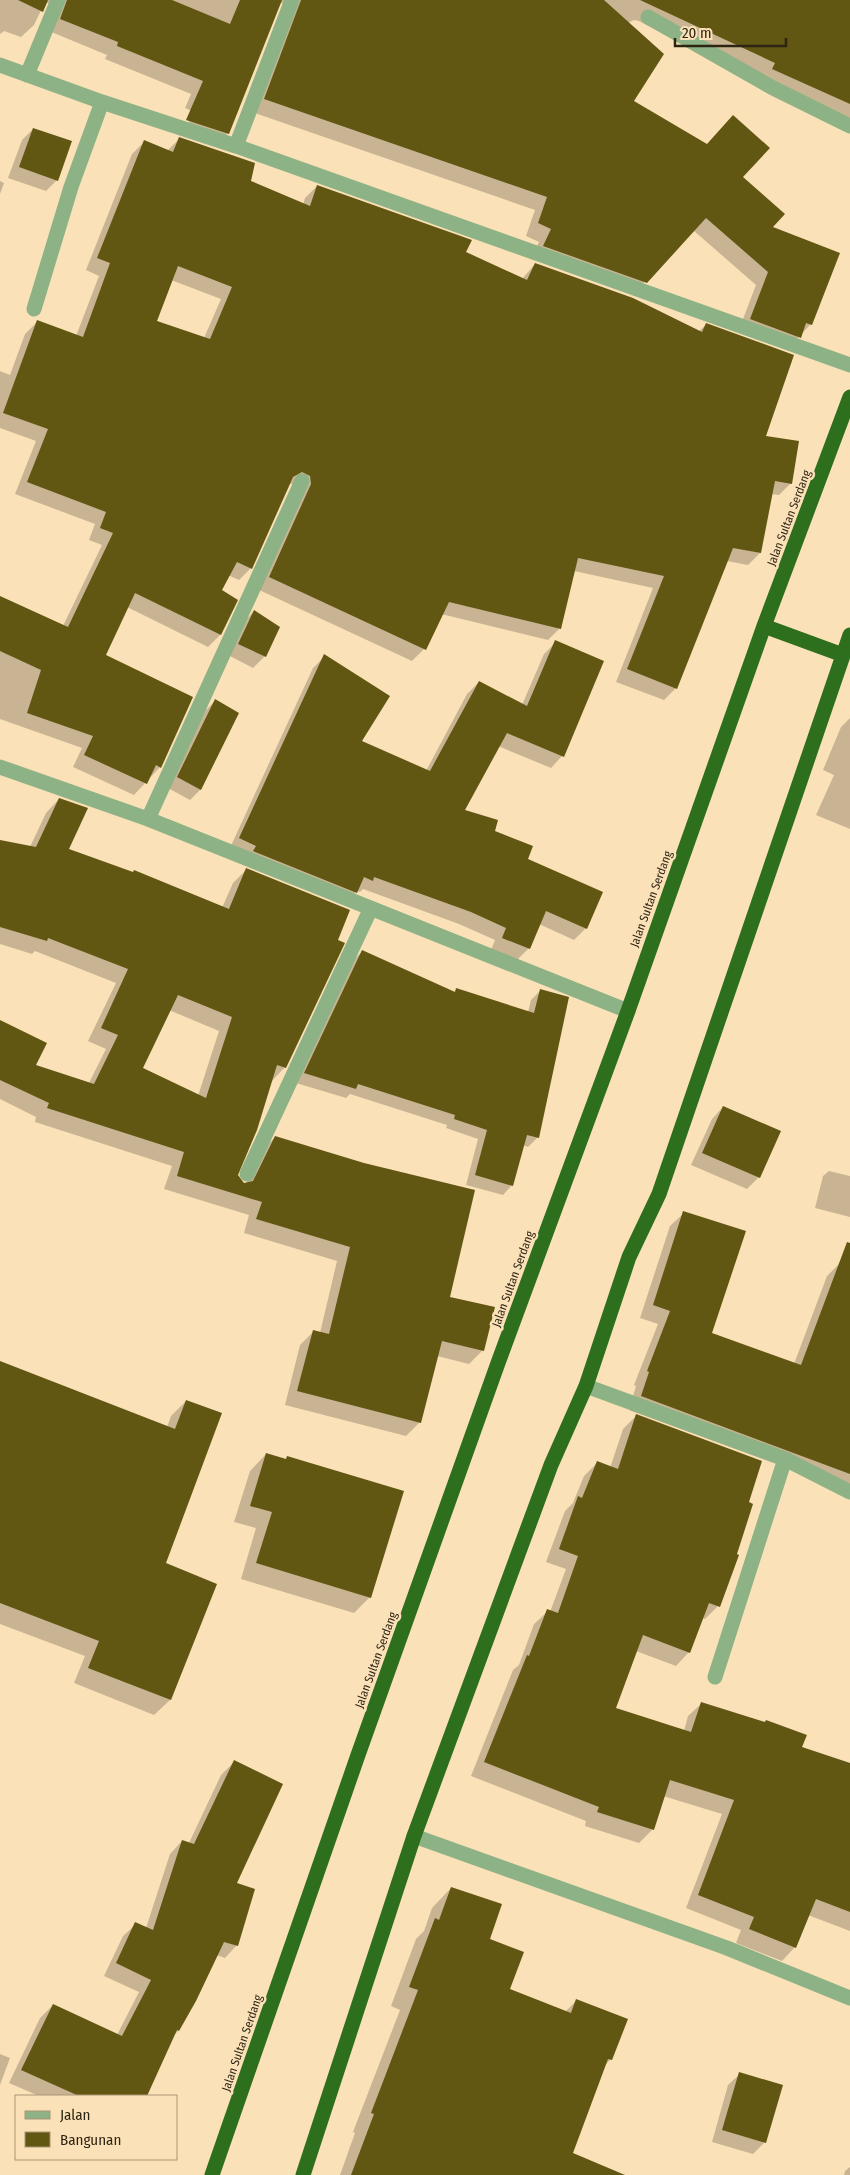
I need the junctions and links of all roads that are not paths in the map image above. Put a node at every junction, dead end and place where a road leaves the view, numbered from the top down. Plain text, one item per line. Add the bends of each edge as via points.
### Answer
1 (58, 0) edge
2 (292, 0) edge
3 (648, 17) dead end
4 (0, 65) edge
5 (26, 75) junction
6 (102, 102) junction
7 (850, 126) edge
8 (236, 146) junction
9 (34, 309) dead end
10 (850, 365) edge
11 (850, 397) edge
12 (302, 481) dead end
13 (764, 626) junction
14 (850, 636) edge
15 (843, 655) junction
16 (0, 767) edge
17 (148, 819) junction
18 (371, 908) junction
19 (628, 1011) junction
20 (247, 1174) dead end
21 (586, 1386) junction
22 (785, 1459) junction
23 (850, 1492) edge
24 (715, 1677) dead end
25 (414, 1836) junction
26 (850, 1998) edge
27 (212, 2175) edge
28 (302, 2175) edge

1 - 5 street
2 - 8 street
3 - 7 street via 773,88
4 - 5 street
5 - 6 street
6 - 8 street
6 - 9 street
8 - 10 street
11 - 13 highway, Jalan Sultan Serdang
12 - 17 street
13 - 15 highway
13 - 19 highway, Jalan Sultan Serdang
14 - 15 highway
15 - 21 highway via 659,1194 629,1257
16 - 17 street
17 - 18 street
18 - 19 street
18 - 20 street
19 - 27 highway, Jalan Sultan Serdang via 361,1746
21 - 22 street
21 - 25 highway via 551,1465
22 - 23 street
22 - 24 street
25 - 26 street via 727,1948
25 - 28 highway

